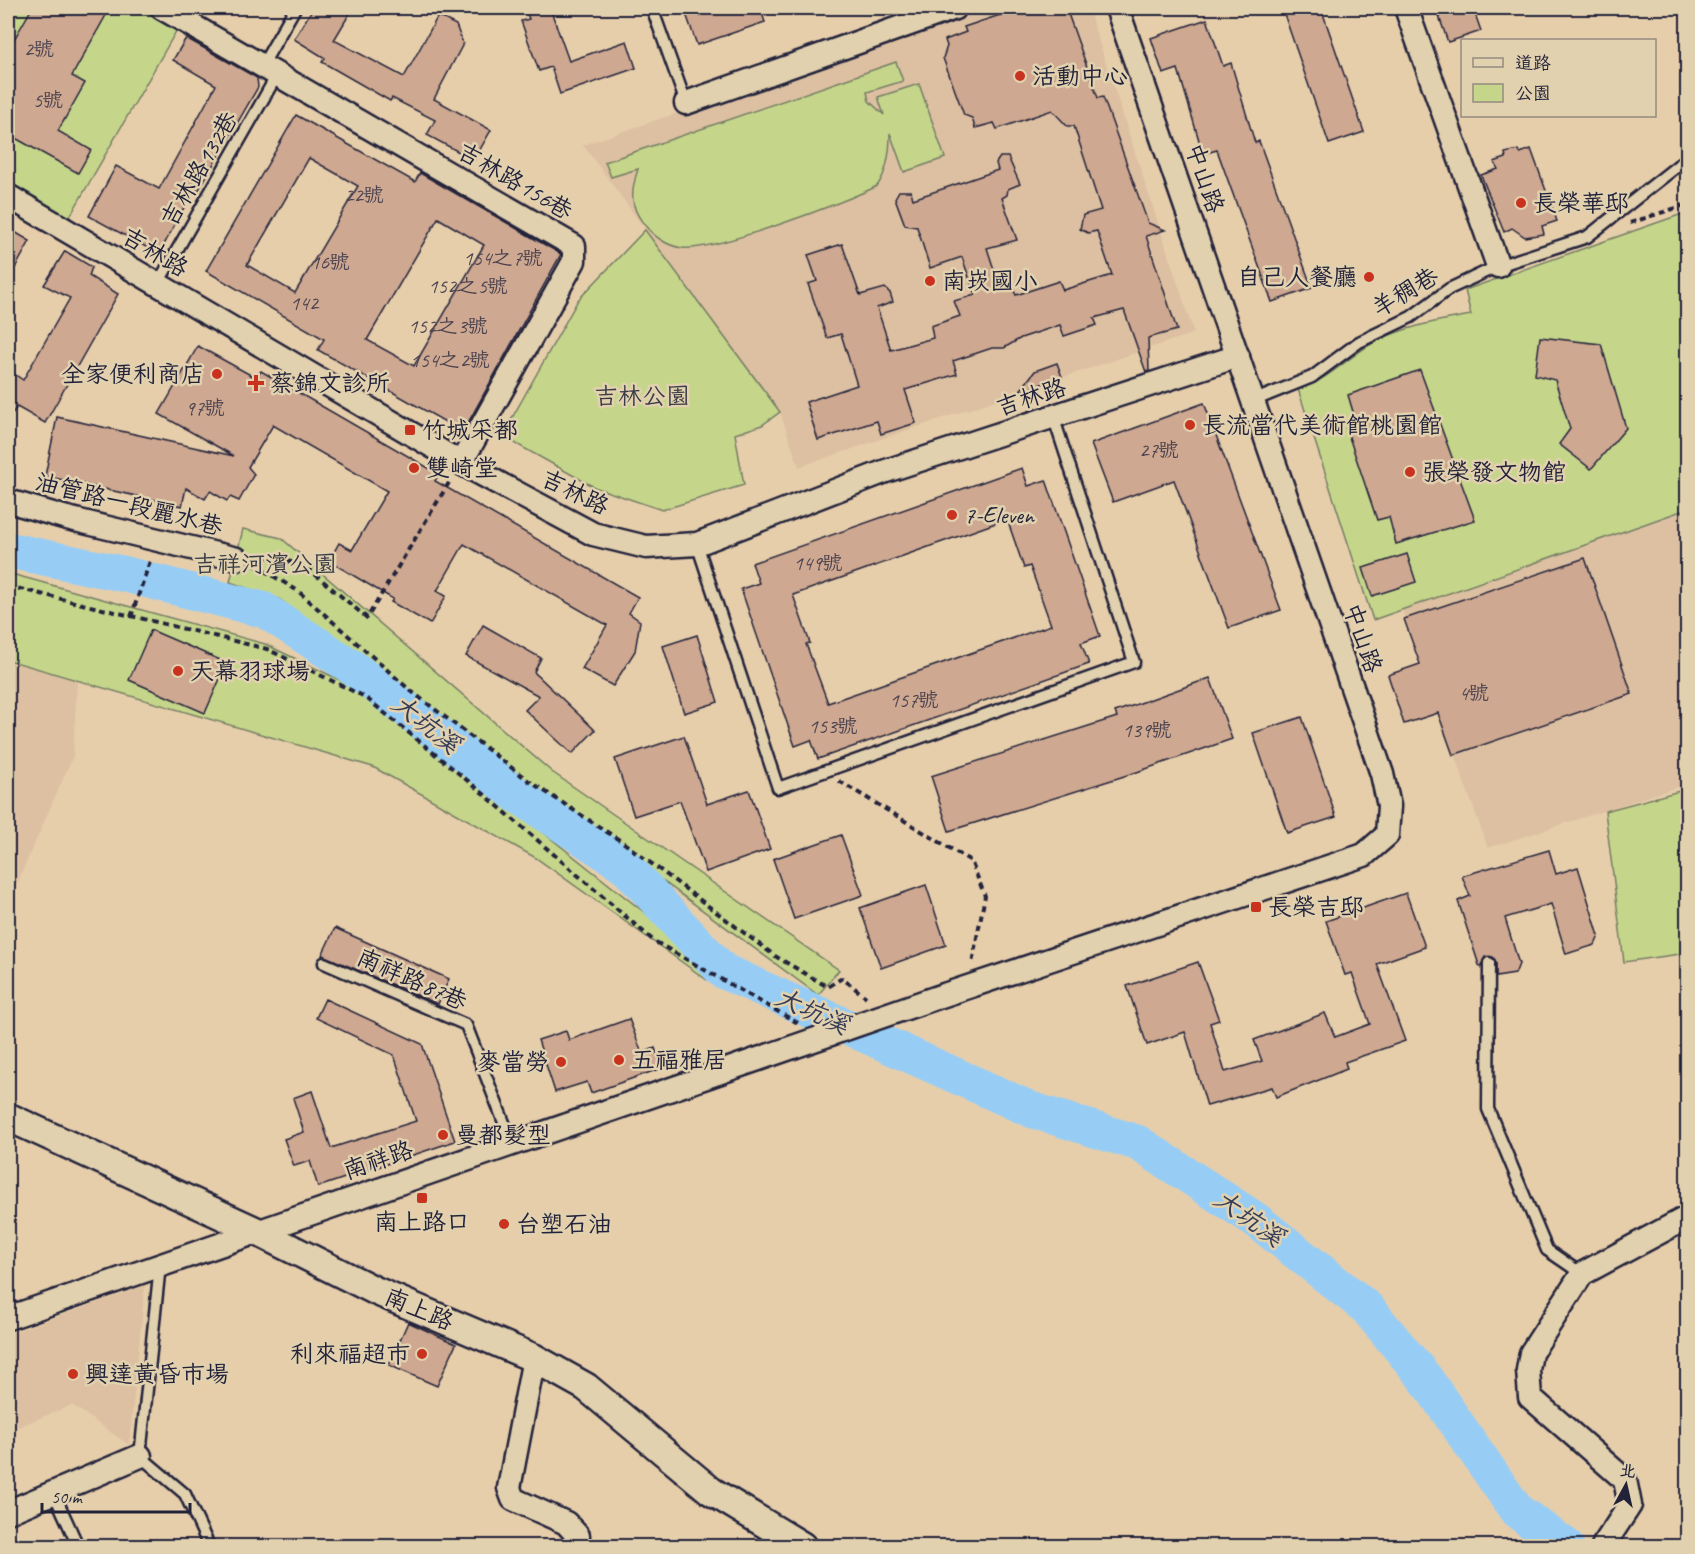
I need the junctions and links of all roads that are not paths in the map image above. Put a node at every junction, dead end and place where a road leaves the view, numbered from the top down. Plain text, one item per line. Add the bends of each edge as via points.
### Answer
1 (162, 8) edge
2 (295, 8) edge
3 (652, 8) edge
4 (955, 8) edge
5 (1117, 8) edge
6 (1406, 8) edge
7 (916, 13) edge
8 (270, 71) junction
9 (686, 103) joint
10 (1688, 152) edge
11 (8, 196) edge
12 (1498, 266) junction
13 (157, 285) junction
14 (1238, 356) junction
15 (1253, 401) junction
16 (1054, 418) junction
17 (461, 463) junction
18 (8, 501) edge
19 (697, 544) junction
20 (237, 560) road end
21 (324, 963) dead end
22 (1489, 963) dead end
23 (938, 997) joint
24 (8, 1117) edge
25 (512, 1143) junction
26 (1688, 1217) edge
27 (256, 1231) junction
28 (160, 1265) junction
29 (1582, 1274) junction
30 (8, 1318) edge
31 (534, 1358) junction
32 (140, 1456) junction
33 (53, 1491) junction
34 (8, 1512) edge
35 (78, 1546) edge
36 (209, 1546) edge
37 (577, 1546) edge
38 (802, 1546) edge
39 (1603, 1546) edge

1 - 8 street
2 - 8 lane, 吉林路132巷
3 - 9 lane
4 - 7 street
5 - 14 street, 中山路
6 - 12 street
7 - 9 street
8 - 13 lane, 吉林路132巷
8 - 17 street, 吉林路156巷 via 574,246 574,261
10 - 12 lane, 羊稠巷 via 1684,160 1587,237
11 - 13 street, 吉林路
12 - 15 lane, 羊稠巷 via 1449,289 1411,316 1359,342 1312,377
13 - 17 street, 吉林路
14 - 15 street, 中山路
14 - 16 street, 吉林路
15 - 23 street, 中山路 via 1382,774 1389,806 1387,835 1364,855
16 - 19 street, 吉林路 via 886,471
16 - 19 lane via 1134,662 778,788
17 - 19 street, 吉林路 via 593,534 646,547
18 - 20 street, 油管路一段麗水巷
21 - 25 lane, 南祥路87巷 via 466,1025
22 - 29 lane via 1488,1109 1547,1250
23 - 25 street, 南祥路
24 - 27 street, 南上路
25 - 27 street, 南祥路
26 - 29 street
27 - 28 street, 南祥路
27 - 31 street, 南上路 via 376,1291
28 - 30 street, 南祥路
28 - 32 lane
29 - 39 street via 1531,1353 1530,1397 1625,1480 1630,1505
31 - 37 street via 509,1488 513,1499 566,1523 579,1536
31 - 38 street, 南上路 via 586,1387 711,1491
32 - 33 street
32 - 36 lane via 185,1494
33 - 34 street
33 - 35 lane

